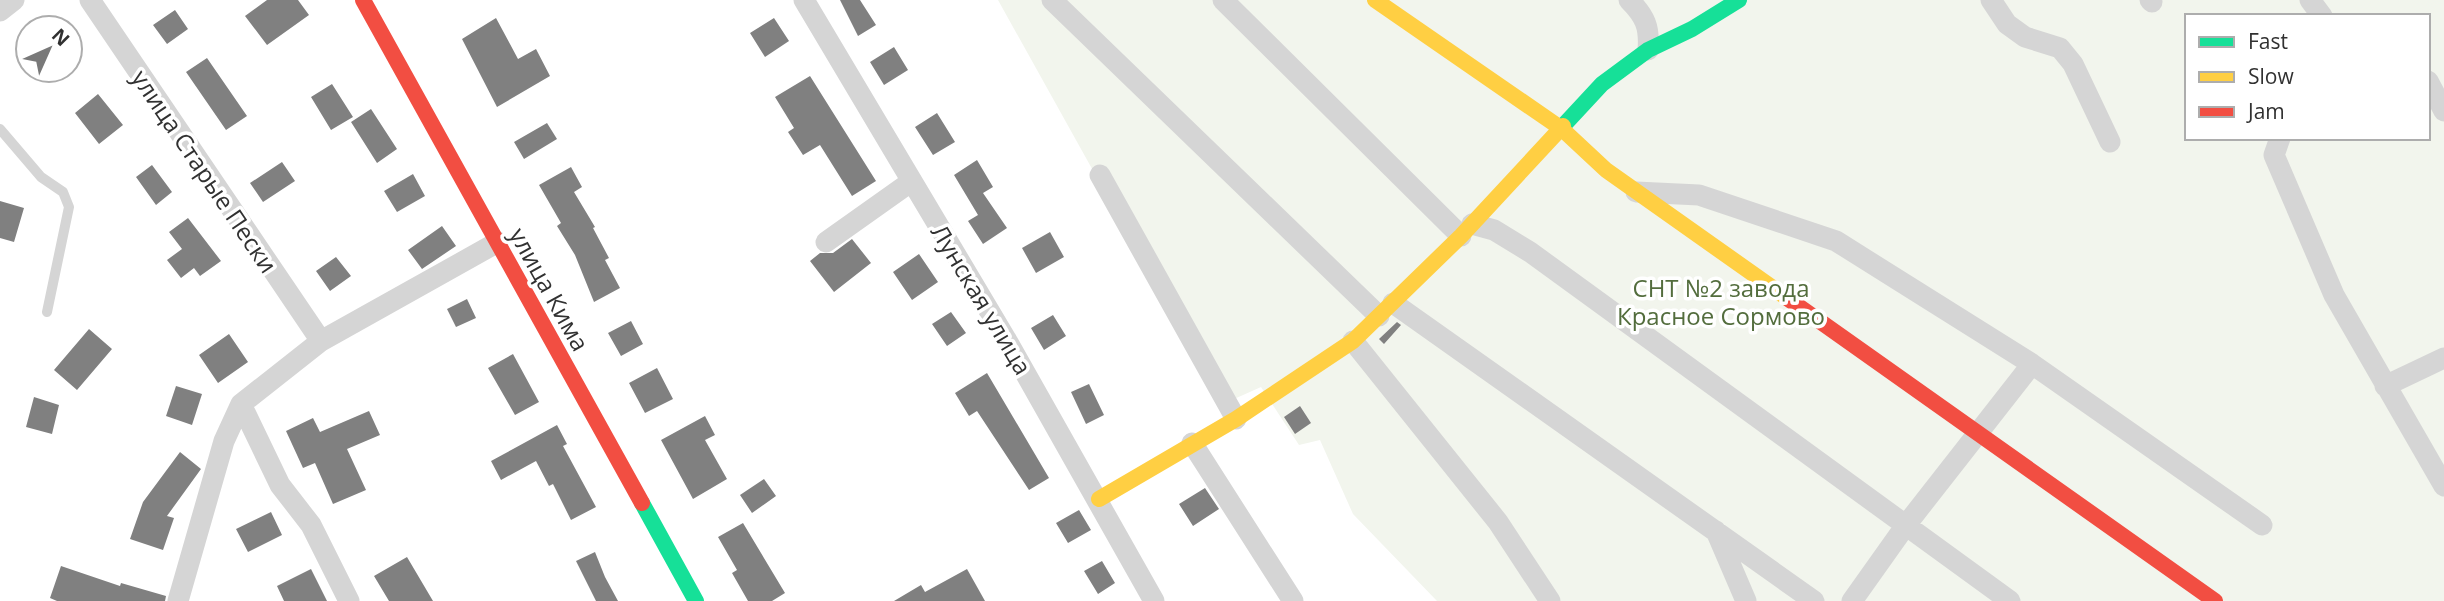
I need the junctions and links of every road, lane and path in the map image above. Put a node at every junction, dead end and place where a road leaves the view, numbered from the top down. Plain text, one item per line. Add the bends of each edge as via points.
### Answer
1 (14, 0) edge
2 (90, 0) edge
3 (363, 0) edge
4 (804, 0) edge
5 (1052, 0) edge
6 (1223, 0) edge
7 (1375, 0) edge
8 (1739, 0) edge
9 (1991, 0) edge
10 (1640, 5) edge
11 (0, 11) edge
12 (1648, 50) junction
13 (2430, 85) edge
14 (2444, 111) edge
15 (1562, 129) junction
16 (0, 130) edge
17 (2279, 140) edge
18 (2110, 142) dead end
19 (1100, 175) dead end
20 (912, 181) junction
21 (1636, 192) junction
22 (1466, 230) junction
23 (498, 242) junction
24 (825, 242) dead end
25 (1386, 310) junction
26 (47, 312) dead end
27 (320, 341) junction
28 (1353, 341) junction
29 (2444, 358) edge
30 (2032, 364) junction
31 (2385, 386) junction
32 (241, 404) junction
33 (1236, 419) junction
34 (1979, 432) junction
35 (1192, 443) junction
36 (2441, 477) edge
37 (1099, 499) junction
38 (1906, 525) junction
39 (2262, 525) dead end
40 (1716, 531) junction
41 (178, 601) edge
42 (349, 601) edge
43 (696, 601) edge
44 (1154, 601) edge
45 (1293, 601) edge
46 (1550, 601) edge
47 (1746, 601) edge
48 (1814, 601) edge
49 (1852, 601) edge
50 (2010, 601) edge
51 (2215, 601) edge

1 - 11 street
2 - 27 street, улица Старые Пески
3 - 23 street, улица Кима
4 - 20 street, Лунская улица
5 - 25 street
6 - 22 street
7 - 15 street
8 - 12 street
9 - 18 street via 2007,24 2025,37 2060,48 2073,64
10 - 12 street via 1650,32
12 - 15 street via 1602,84
13 - 14 street
15 - 21 street
15 - 22 street
16 - 26 lane via 41,177 63,192 69,207
17 - 31 street via 2274,155 2323,270
19 - 33 street
20 - 24 street
20 - 37 street, Лунская улица
21 - 30 street via 1699,195 1836,241
21 - 34 street
22 - 25 street
22 - 38 street via 1494,229 1530,252
23 - 27 street
23 - 43 street, улица Кима
25 - 28 street
25 - 40 street
27 - 32 street
28 - 33 street
28 - 46 street via 1498,522
29 - 31 street
30 - 34 street
30 - 39 street
31 - 36 street
32 - 41 street via 225,441
32 - 42 street via 280,485 311,525
33 - 35 street
34 - 38 street
34 - 51 street
35 - 37 street
35 - 45 street
37 - 44 street, Лунская улица
38 - 49 street
38 - 50 street
40 - 47 street
40 - 48 street

